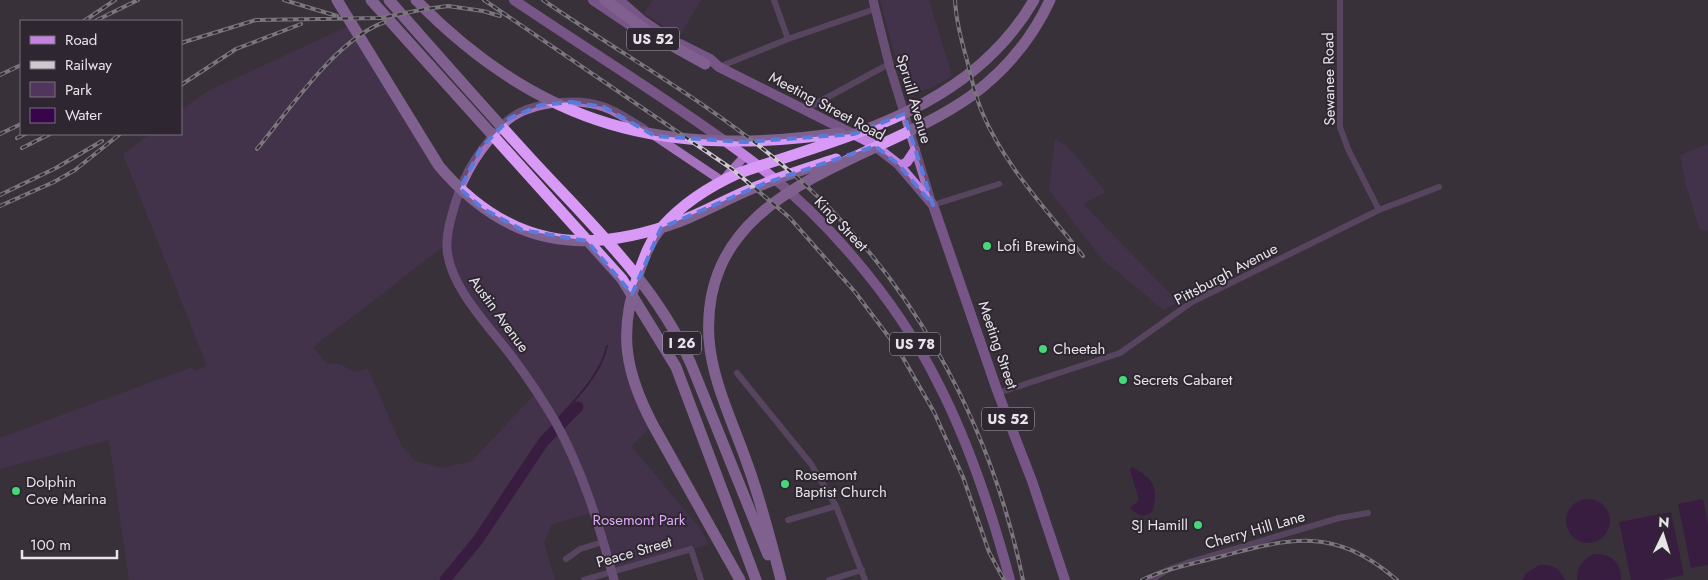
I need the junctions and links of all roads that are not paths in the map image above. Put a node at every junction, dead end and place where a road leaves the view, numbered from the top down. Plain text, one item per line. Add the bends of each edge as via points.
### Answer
1 (337, 0) edge
2 (371, 0) edge
3 (389, 0) edge
4 (416, 0) edge
5 (514, 0) edge
6 (593, 0) edge
7 (605, 0) edge
8 (612, 0) edge
9 (619, 0) edge
10 (774, 0) edge
11 (1034, 0) edge
12 (1050, 0) edge
13 (1340, 0) edge
14 (874, 4) edge
15 (788, 39) junction
16 (676, 42) junction
17 (705, 64) junction
18 (889, 64) junction
19 (719, 67) junction
20 (806, 110) junction
21 (874, 126) junction
22 (870, 148) junction
23 (915, 150) junction
24 (745, 156) junction
25 (900, 166) junction
26 (722, 181) junction
27 (999, 184) dead end
28 (1438, 187) dead end
29 (933, 205) junction
30 (1379, 210) junction
31 (737, 373) dead end
32 (998, 393) junction
33 (836, 506) junction
34 (1368, 513) dead end
35 (788, 520) dead end
36 (603, 542) junction
37 (566, 559) dead end
38 (862, 570) junction
39 (613, 576) edge
40 (584, 580) edge
41 (701, 580) edge
42 (740, 580) edge
43 (756, 580) edge
44 (780, 580) edge
45 (829, 580) edge
46 (865, 580) edge
47 (1010, 580) edge
48 (1065, 580) edge
49 (1151, 580) edge

1 - 22 highway via 443,170 482,208 534,234 598,242 639,235 683,220 763,184
2 - 43 highway, I 26 via 622,279 676,367
3 - 44 highway, I 26 via 619,254 680,337
4 - 21 highway via 465,46 517,83 567,109 622,128 674,139 717,142 788,140
5 - 24 main road, King Street / US 78
6 - 17 main road, Meeting Street Road / US 52 via 662,44
7 - 17 highway via 651,34
8 - 16 highway via 642,23
9 - 16 main road, Meeting Street Road / US 52 via 647,24
10 - 15 street
11 - 21 highway via 1000,47 954,86 926,103
12 - 22 highway via 1017,54 972,95 944,113
13 - 30 street, Sewanee Road via 1340,127
14 - 15 street
14 - 18 street, Spruill Avenue
15 - 19 street
16 - 19 main road, Meeting Street Road / US 52
17 - 19 main road, Meeting Street Road / US 52
18 - 20 street
18 - 23 street, Spruill Avenue
19 - 20 main road, Meeting Street Road / US 52
20 - 25 main road, Meeting Street Road / US 52 via 871,143
21 - 26 highway
22 - 44 highway via 776,199 751,221 732,247 712,292 708,324 714,365 758,493
23 - 25 main road
23 - 29 street, Spruill Avenue
24 - 26 street
24 - 47 main road, King Street / US 78 via 828,231 868,275 910,334 938,383 965,443 994,523
25 - 29 main road, Meeting Street Road / US 52
26 - 36 street, Austin Avenue via 649,132 604,107 571,102 541,105 510,118 481,148 459,191 450,222 447,249 458,282 557,425 586,482
26 - 42 highway via 693,198 661,228 646,254 626,321 627,356 640,400
27 - 29 street
28 - 30 street, Pittsburgh Avenue
29 - 32 main road, Meeting Street / US 52
30 - 32 street, Pittsburgh Avenue via 1192,302 1120,353
31 - 33 street via 811,464
32 - 48 main road, Meeting Street / US 52 via 1032,480
33 - 35 street
33 - 38 street
34 - 49 street, Cherry Hill Lane via 1338,518 1188,563
36 - 37 street via 580,549
36 - 39 street, Austin Avenue
38 - 45 street
38 - 46 street
39 - 40 street, Peace Street
39 - 41 street, Peace Street via 691,549

